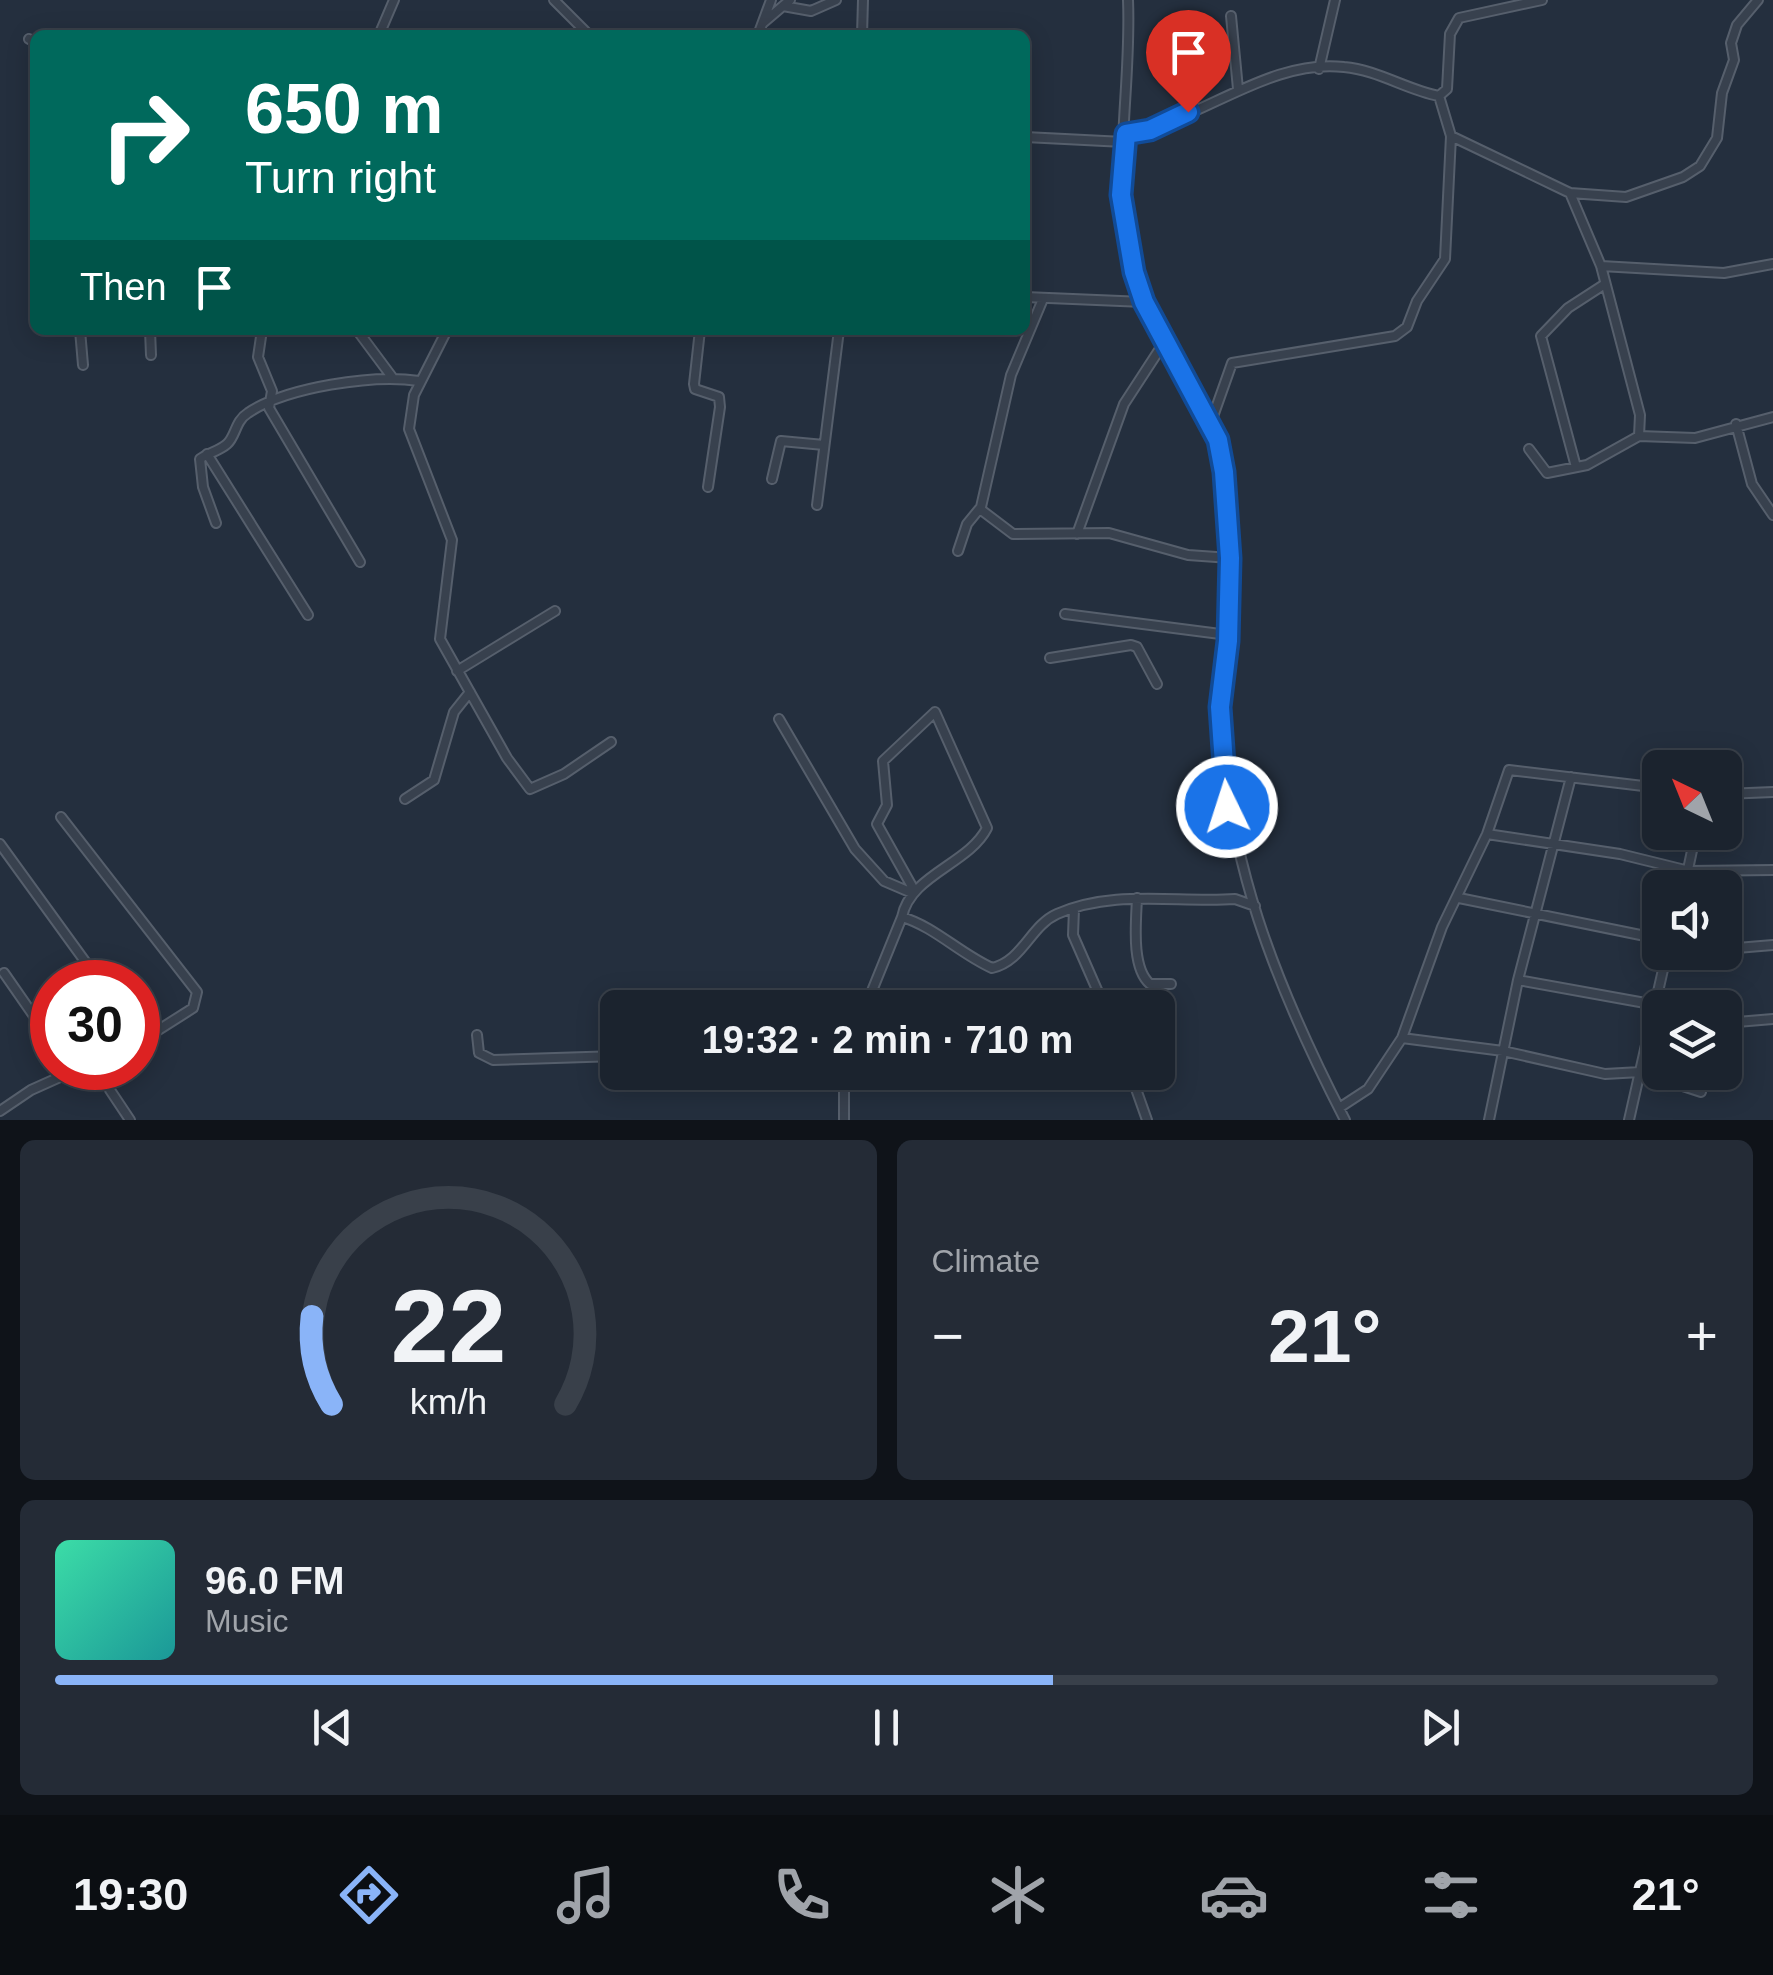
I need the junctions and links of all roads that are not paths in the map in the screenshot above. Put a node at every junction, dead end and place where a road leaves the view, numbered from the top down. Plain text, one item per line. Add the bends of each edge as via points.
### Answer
1 (394, 0) edge
2 (554, 0) edge
3 (771, 0) edge
4 (836, 0) edge
5 (863, 0) edge
6 (1128, 0) edge
7 (1335, 0) edge
8 (1542, 0) edge
9 (1758, 0) edge
10 (787, 3) edge
11 (1498, 4) edge
12 (1230, 16) dead end
13 (763, 23) junction
14 (382, 30) edge
15 (584, 30) edge
16 (760, 30) edge
17 (862, 30) edge
18 (1319, 68) junction
19 (1238, 89) junction
20 (1439, 96) junction
21 (1451, 136) junction
22 (1030, 137) edge
23 (1125, 138) junction
24 (1570, 193) junction
25 (1773, 264) edge
26 (1600, 266) junction
27 (1605, 284) junction
28 (1030, 298) edge
29 (1042, 299) junction
30 (1144, 302) junction
31 (1030, 328) edge
32 (80, 335) edge
33 (150, 335) edge
34 (261, 335) edge
35 (361, 335) edge
36 (444, 335) edge
37 (699, 335) edge
38 (838, 335) edge
39 (1027, 335) edge
40 (1165, 341) junction
41 (151, 355) dead end
42 (83, 365) dead end
43 (392, 377) junction
44 (419, 382) junction
45 (268, 402) junction
46 (1773, 417) edge
47 (1736, 424) junction
48 (1210, 425) junction
49 (1639, 436) junction
50 (824, 445) junction
51 (1529, 449) dead end
52 (207, 454) junction
53 (1576, 467) junction
54 (772, 479) dead end
55 (708, 486) dead end
56 (817, 505) dead end
57 (980, 508) junction
58 (1773, 515) edge
59 (216, 523) dead end
60 (1077, 534) junction
61 (958, 552) dead end
62 (1230, 558) junction
63 (360, 562) dead end
64 (555, 611) dead end
65 (1064, 614) dead end
66 (308, 615) dead end
67 (1228, 635) junction
68 (1050, 658) dead end
69 (457, 670) junction
70 (1157, 684) dead end
71 (470, 692) junction
72 (779, 720) dead end
73 (612, 742) dead end
74 (1571, 777) junction
75 (1642, 786) edge
76 (1773, 792) edge
77 (1742, 793) edge
78 (405, 799) dead end
79 (61, 817) dead end
80 (1487, 834) junction
81 (0, 844) edge
82 (1553, 845) junction
83 (1685, 870) edge
84 (1742, 870) edge
85 (1773, 870) edge
86 (910, 897) junction
87 (1137, 898) junction
88 (1459, 898) junction
89 (1255, 906) junction
90 (1074, 909) junction
91 (1538, 911) junction
92 (902, 918) junction
93 (1642, 934) edge
94 (1773, 945) edge
95 (1742, 948) edge
96 (84, 960) edge
97 (4, 973) dead end
98 (1518, 980) junction
99 (1171, 984) dead end
100 (872, 990) edge
101 (1096, 990) edge
102 (1642, 1000) edge
103 (30, 1010) edge
104 (1773, 1019) edge
105 (1742, 1022) edge
106 (160, 1027) edge
107 (477, 1035) dead end
108 (1402, 1038) junction
109 (1503, 1051) junction
110 (600, 1057) edge
111 (1642, 1061) edge
112 (1640, 1072) junction
113 (31, 1090) edge
114 (110, 1090) edge
115 (844, 1090) edge
116 (1136, 1090) edge
117 (1701, 1092) dead end
118 (1339, 1108) junction
119 (0, 1111) edge
120 (130, 1120) edge
121 (844, 1120) edge
122 (1147, 1120) edge
123 (1345, 1120) edge
124 (1490, 1120) edge
125 (1629, 1120) edge

1 - 14 street
2 - 15 street
3 - 13 street
4 - 10 street via 811,10
5 - 17 street
6 - 23 street
7 - 18 street
8 - 11 street via 1516,9
9 - 24 street via 1730,43 1734,60 1720,99 1722,122 1700,166 1626,197
10 - 13 street
11 - 20 street via 1454,23 1448,88
12 - 19 street
13 - 16 street
18 - 19 street
18 - 20 street via 1357,69
19 - 23 street
20 - 21 street
21 - 24 street
21 - 48 street via 1445,259 1408,328 1394,336 1232,363
22 - 23 street
23 - 30 street via 1123,224
24 - 26 street
25 - 26 street via 1730,272
26 - 27 street
27 - 49 street via 1640,415
27 - 53 street via 1541,336
28 - 29 street
29 - 30 street
29 - 31 street
30 - 40 street
32 - 42 street
33 - 41 street
34 - 45 street via 258,357 272,391
35 - 43 street
36 - 44 street
37 - 55 street via 694,384 719,398 720,407
38 - 50 street
39 - 57 street via 1011,374
40 - 48 street
40 - 60 street via 1124,404
43 - 44 street
43 - 45 street
44 - 69 street via 408,410 409,430 452,540 438,632
45 - 52 street via 240,419 227,444
45 - 63 street
46 - 47 street
47 - 49 street via 1695,438
47 - 58 street via 1752,484
48 - 62 street via 1224,472
49 - 53 street
50 - 54 street via 781,441
50 - 56 street
51 - 53 street via 1547,473
52 - 59 street via 200,459 201,479
52 - 66 street
57 - 60 street via 1013,534
57 - 61 street
60 - 62 street via 1124,535 1188,555
62 - 67 street
64 - 69 street
65 - 67 street
67 - 89 street via 1220,707 1227,807
68 - 70 street via 1130,645 1138,647
69 - 71 street
71 - 73 street via 530,789
71 - 78 street via 454,712 434,780
72 - 86 street via 856,849 884,881
74 - 75 street
74 - 80 street via 1508,770
74 - 82 street
76 - 77 street
79 - 106 street via 198,992 193,1008
80 - 82 street
80 - 88 street
81 - 96 street
82 - 83 street
82 - 91 street
84 - 85 street
86 - 86 street via 987,828 935,712 883,762 888,806 877,824 904,867
86 - 92 street
87 - 89 street via 1235,899
87 - 90 street
87 - 99 street via 1144,979
88 - 91 street
88 - 108 street
89 - 118 street via 1264,945
90 - 92 street via 1045,921 1016,955 992,968
90 - 101 street via 1073,936
91 - 93 street
91 - 98 street
92 - 100 street
94 - 95 street
97 - 103 street
98 - 102 street
98 - 109 street
104 - 105 street
107 - 110 street via 479,1053 492,1060
108 - 109 street
108 - 118 street via 1368,1089
109 - 112 street via 1605,1074
109 - 124 street
111 - 112 street
112 - 117 street
112 - 125 street
113 - 119 street
114 - 120 street
115 - 121 street
116 - 122 street
118 - 123 street

